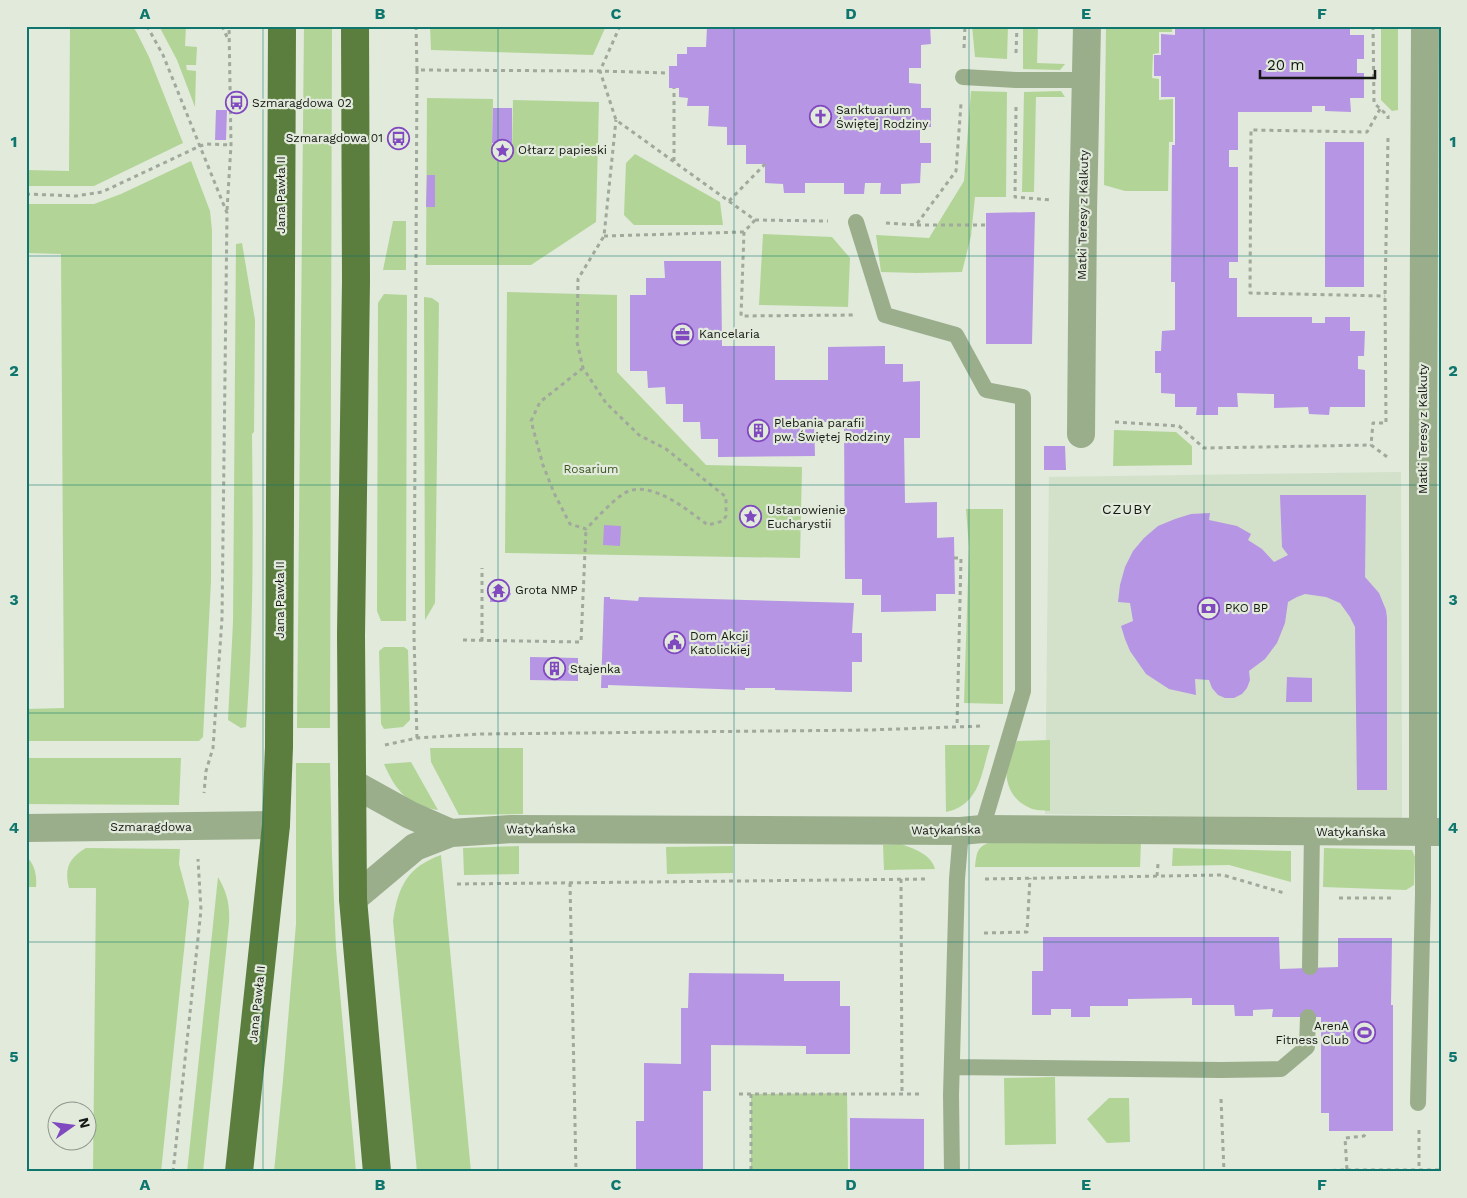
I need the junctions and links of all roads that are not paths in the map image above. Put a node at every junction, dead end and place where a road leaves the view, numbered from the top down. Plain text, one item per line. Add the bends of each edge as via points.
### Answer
1 (282, 26) edge
2 (355, 26) edge
3 (1087, 26) edge
4 (1426, 26) edge
5 (963, 77) road end
6 (1085, 80) junction
7 (856, 222) road end
8 (1081, 434) dead end
9 (352, 783) junction
10 (276, 825) junction
11 (26, 828) edge
12 (971, 830) junction
13 (1312, 832) junction
14 (1432, 832) edge
15 (452, 833) junction
16 (353, 899) junction
17 (1310, 967) dead end
18 (1308, 1017) dead end
19 (952, 1067) junction
20 (1418, 1103) road end
21 (240, 1172) edge
22 (377, 1172) edge
23 (952, 1172) edge

1 - 10 main road, Jana Pawła II
2 - 9 main road
3 - 6 street, Matki Teresy z Kalkuty
4 - 14 street, Matki Teresy z Kalkuty via 1423,460
5 - 6 lane
6 - 8 street, Matki Teresy z Kalkuty
7 - 12 lane via 886,315 956,335 986,390 1023,397 1023,690 1013,725
9 - 15 street via 410,816
9 - 16 main road
10 - 11 street, Szmaragdowa
10 - 21 main road, Jana Pawła II
12 - 13 street, Watykańska
12 - 15 street, Watykańska via 512,829
12 - 19 lane via 957,879
13 - 14 street, Watykańska
13 - 17 lane
14 - 20 lane via 1423,895
15 - 16 street via 415,847
16 - 22 main road
18 - 19 lane via 1307,1047 1281,1069
19 - 23 lane

